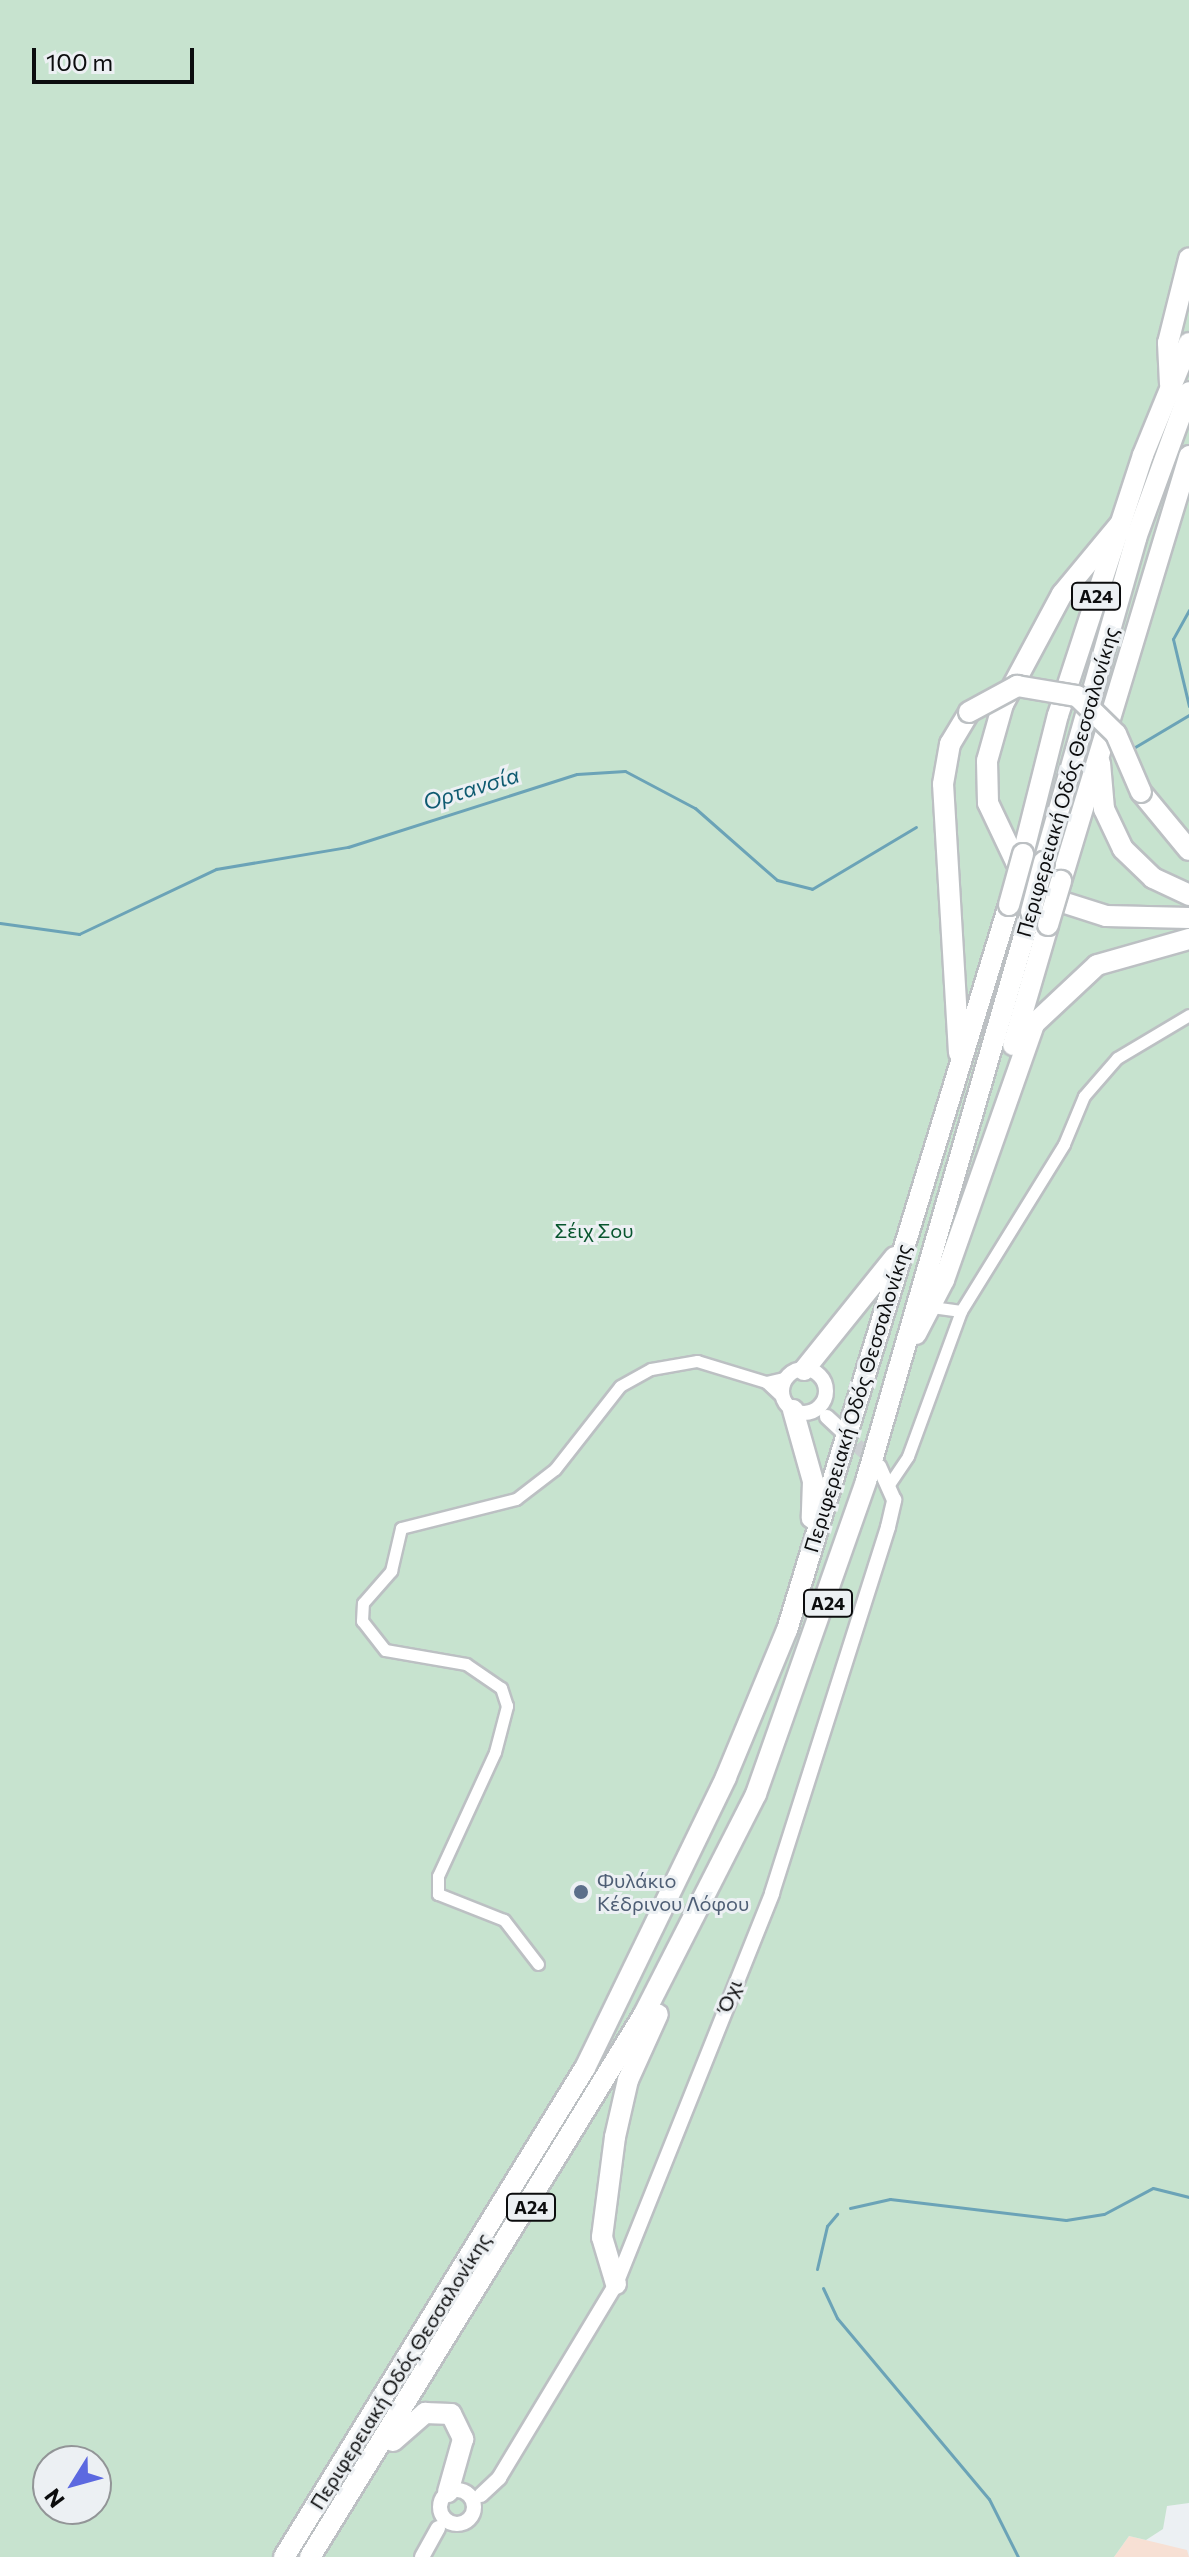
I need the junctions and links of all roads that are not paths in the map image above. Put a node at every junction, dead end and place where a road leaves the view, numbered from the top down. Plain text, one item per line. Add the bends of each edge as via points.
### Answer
1 (1189, 259) edge
2 (1189, 343) edge
3 (1179, 391) edge
4 (1189, 448) edge
5 (1189, 456) edge
6 (1120, 524) junction
7 (1101, 742) junction
8 (1189, 850) edge
9 (1189, 895) edge
10 (1189, 918) edge
11 (1189, 939) edge
12 (1189, 1015) edge
13 (959, 1071) junction
14 (1004, 1092) junction
15 (905, 1244) junction
16 (932, 1307) junction
17 (961, 1311) junction
18 (904, 1353) junction
19 (795, 1374) junction
20 (766, 1382) junction
21 (825, 1398) junction
22 (795, 1407) junction
23 (827, 1417) junction
24 (841, 1430) tunnel mouth
25 (879, 1466) tunnel mouth
26 (890, 1483) junction
27 (812, 1542) junction
28 (732, 1847) junction
29 (538, 1964) dead end
30 (616, 2284) junction
31 (362, 2472) junction
32 (459, 2498) junction
33 (445, 2526) junction
34 (284, 2557) edge
35 (310, 2557) edge
36 (422, 2557) edge

1 - 3 highway via 1168,343
2 - 3 highway, Περιφερειακή Οδός Θεσσαλονίκης / Α24
3 - 6 highway, Περιφερειακή Οδός Θεσσαλονίκης / Α24
3 - 18 highway, Περιφερειακή Οδός Θεσσαλονίκης / Α24, bridge
4 - 5 highway
5 - 7 highway
6 - 10 highway via 1062,594 1010,690 988,754 988,803 1016,862 1059,901 1106,916
6 - 13 highway, Περιφερειακή Οδός Θεσσαλονίκης / Α24, bridge via 1058,715
7 - 9 highway via 1101,794 1117,840 1145,872
7 - 14 highway, bridge
8 - 13 highway, bridge via 1141,792 1116,734 1077,696 1017,686 969,712 950,744 943,784
11 - 14 highway via 1117,956 1069,985 1034,1024
12 - 17 street via 1099,1075
13 - 15 highway, Περιφερειακή Οδός Θεσσαλονίκης / Α24
14 - 16 highway
15 - 19 highway
15 - 27 highway, Περιφερειακή Οδός Θεσσαλονίκης / Α24
16 - 17 street
16 - 18 highway
17 - 26 street via 908,1456
18 - 28 highway, Περιφερειακή Οδός Θεσσαλονίκης / Α24 via 831,1592
19 - 20 street
19 - 21 main road via 820,1377
19 - 22 main road
20 - 22 street
20 - 29 street via 697,1361 620,1386 555,1469 516,1499 401,1528 391,1571 363,1603 362,1621 385,1650 466,1664 501,1688 507,1706 495,1752 438,1876 438,1894 504,1920
21 - 22 main road
21 - 23 main road
22 - 23 main road
22 - 27 highway via 813,1481
23 - 24 main road
25 - 26 main road
26 - 30 main road, Όχι via 888,1527 772,1893
27 - 34 highway, Περιφερειακή Οδός Θεσσαλονίκης / Α24 via 770,1672 638,1968 512,2193
28 - 30 highway via 721,1891 623,2099 602,2237
28 - 31 highway, Περιφερειακή Οδός Θεσσαλονίκης / Α24 via 533,2204
30 - 32 main road, Όχι via 499,2478
31 - 32 highway via 410,2423 444,2411 462,2433
31 - 35 highway, Περιφερειακή Οδός Θεσσαλονίκης / Α24
32 - 33 main road
32 - 33 main road via 474,2510
33 - 36 main road

